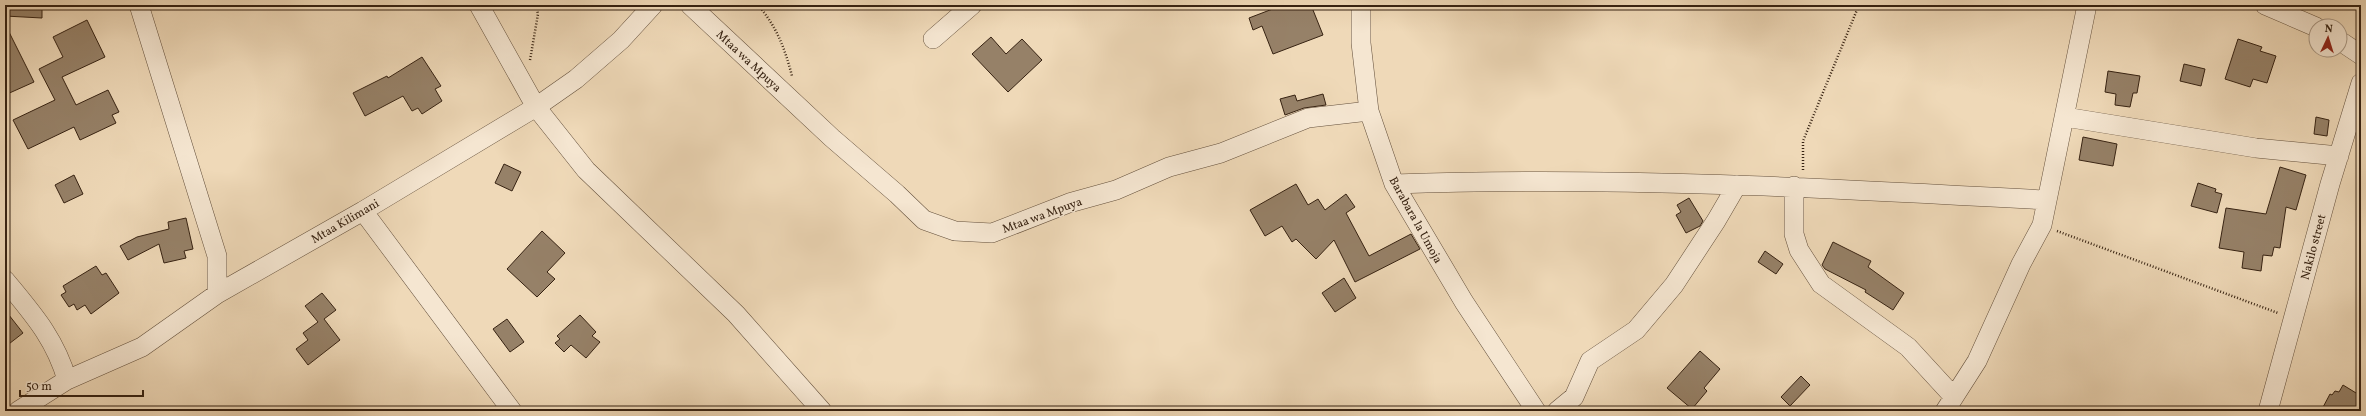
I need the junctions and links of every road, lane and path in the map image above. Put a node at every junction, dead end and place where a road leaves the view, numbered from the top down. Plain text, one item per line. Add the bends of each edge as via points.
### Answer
1 (139, 5) edge
2 (479, 5) edge
3 (536, 5) edge
4 (653, 5) edge
5 (690, 5) edge
6 (758, 5) edge
7 (972, 5) edge
8 (1361, 5) edge
9 (1859, 5) edge
10 (2087, 5) edge
11 (2265, 5) edge
12 (2308, 24) edge
13 (933, 39) dead end
14 (2348, 46) edge
15 (2361, 55) edge
16 (792, 79) dead end
17 (2361, 83) edge
18 (526, 88) junction
19 (536, 107) junction
20 (1369, 111) junction
21 (2064, 117) junction
22 (2339, 156) junction
23 (1394, 184) junction
24 (1737, 185) junction
25 (1799, 186) junction
26 (2046, 200) junction
27 (363, 211) junction
28 (2042, 225) junction
29 (5, 280) edge
30 (217, 294) junction
31 (2294, 318) junction
32 (67, 380) junction
33 (1949, 403) edge
34 (18, 411) edge
35 (512, 411) edge
36 (822, 411) edge
37 (1536, 411) edge
38 (1557, 411) edge
39 (2268, 411) edge

1 - 30 street via 217,256
2 - 18 street
3 - 18 path via 538,14
4 - 19 street, Mtaa Kilimani via 621,40 576,79
5 - 20 street, Mtaa wa Mpuya via 924,220 955,231 992,233 1069,203 1116,190 1169,167 1221,153 1308,118
6 - 16 path via 783,43
7 - 13 street
8 - 20 street, Barabara la Umoja via 1361,42
9 - 25 path via 1803,141
10 - 21 street
11 - 12 street
14 - 15 street
17 - 22 street, Nakilo street
18 - 19 street
19 - 27 street, Mtaa Kilimani
19 - 36 street via 586,170 736,314
20 - 23 street, Barabara la Umoja
21 - 22 street via 2256,148
21 - 26 street
22 - 31 street, Nakilo street
23 - 24 street via 1456,182
23 - 37 street, Barabara la Umoja via 1464,302
24 - 25 street
24 - 38 street via 1674,285 1636,330 1590,361 1574,397
25 - 26 street
25 - 33 street via 1794,234 1799,250 1821,284 1908,347
26 - 28 street
27 - 30 street, Mtaa Kilimani
27 - 35 street
28 - 31 path
28 - 33 street via 2021,264 1977,361
29 - 32 street via 44,328 61,360
30 - 32 street, Mtaa Kilimani via 142,347
31 - 39 street, Nakilo street
32 - 34 street, Mtaa Kilimani

